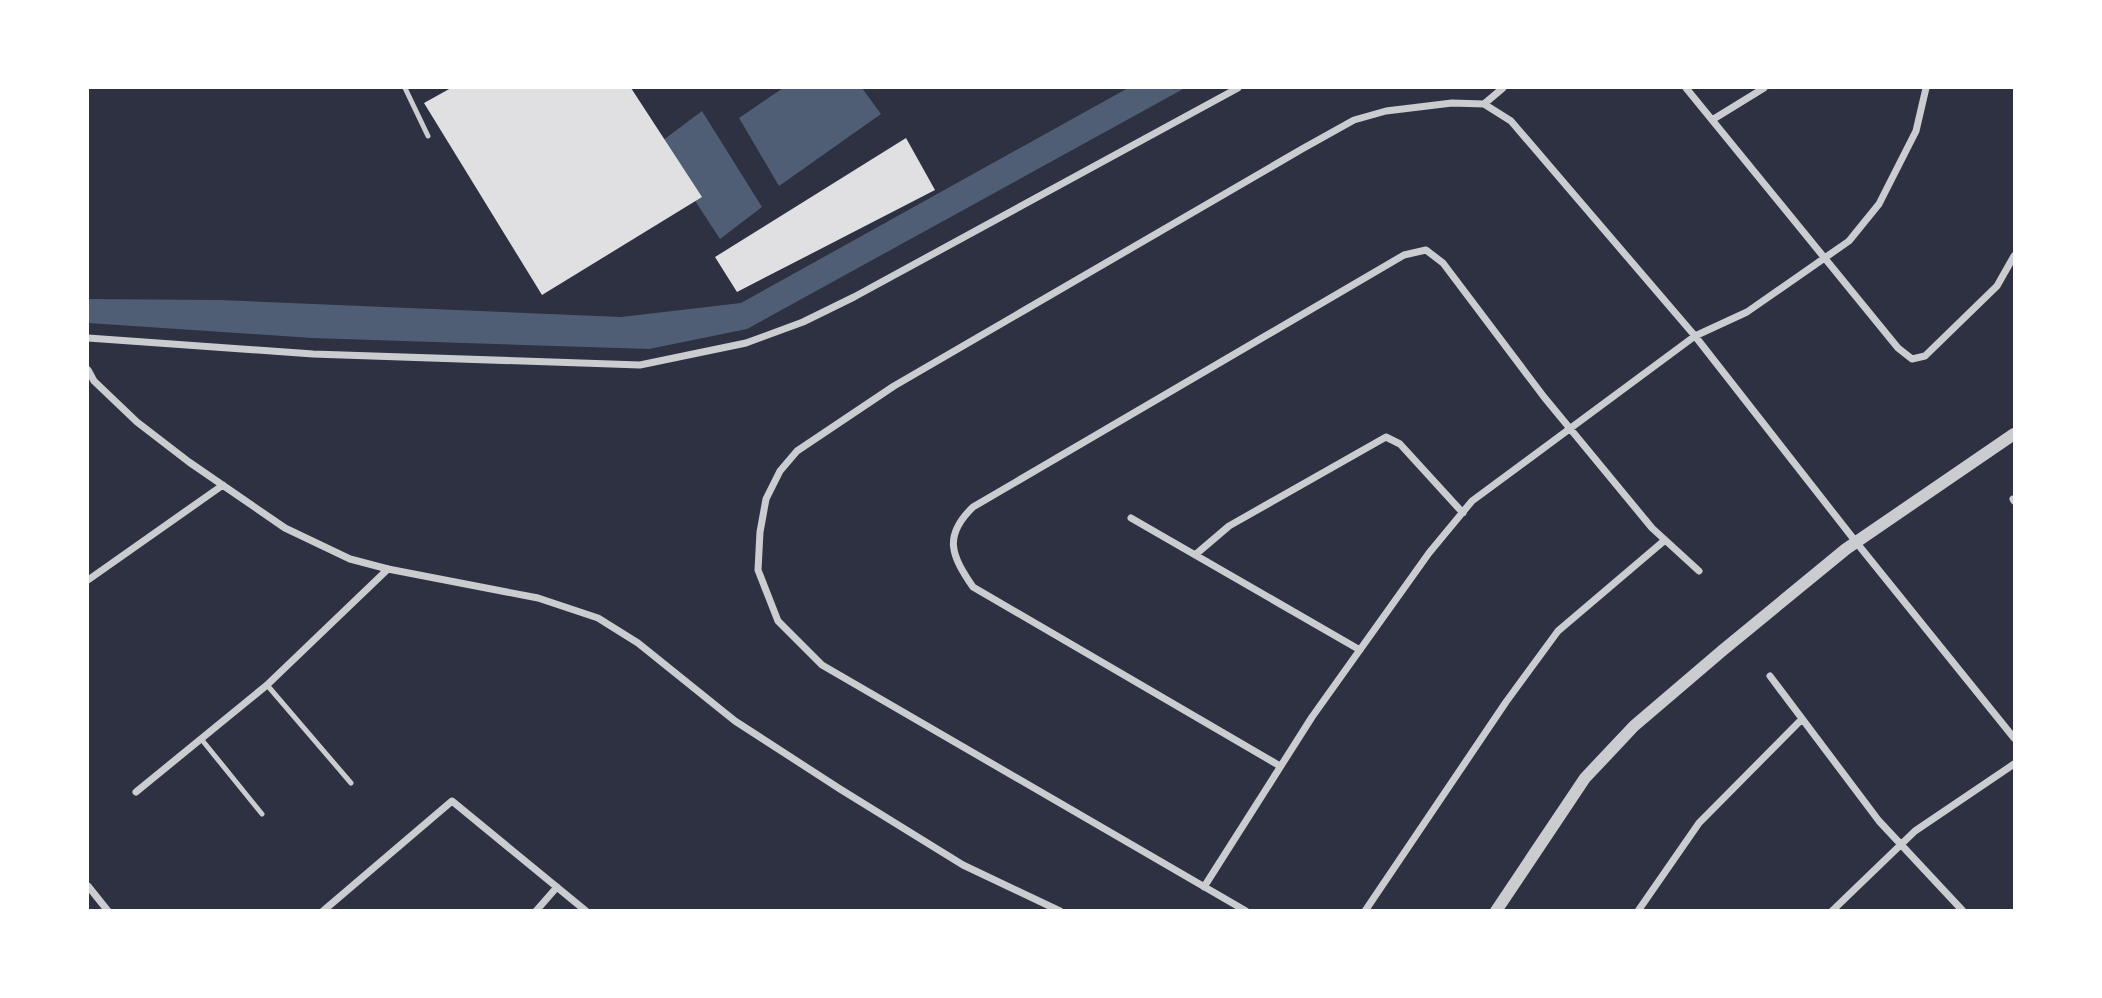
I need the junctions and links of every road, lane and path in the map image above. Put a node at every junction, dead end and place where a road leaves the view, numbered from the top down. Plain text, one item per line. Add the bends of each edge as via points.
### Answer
1 (405, 88) edge
2 (1238, 88) edge
3 (1503, 88) edge
4 (1686, 88) edge
5 (1764, 88) edge
6 (1926, 88) edge
7 (1483, 104) junction
8 (1712, 120) junction
9 (428, 136) dead end
10 (2014, 256) edge
11 (1825, 258) junction
12 (1695, 336) junction
13 (88, 338) edge
14 (88, 370) edge
15 (1571, 429) junction
16 (2014, 434) edge
17 (223, 485) junction
18 (1463, 513) junction
19 (1131, 518) dead end
20 (1665, 540) junction
21 (1856, 542) junction
22 (1195, 555) junction
23 (388, 569) junction
24 (1699, 571) dead end
25 (88, 580) edge
26 (1360, 650) junction
27 (1770, 676) dead end
28 (267, 685) junction
29 (1802, 719) junction
30 (2014, 738) edge
31 (202, 740) junction
32 (2014, 764) edge
33 (1280, 766) junction
34 (351, 783) dead end
35 (136, 792) dead end
36 (262, 814) dead end
37 (1901, 844) junction
38 (88, 886) edge
39 (557, 887) junction
40 (1204, 887) junction
41 (108, 911) edge
42 (323, 911) edge
43 (536, 911) edge
44 (586, 911) edge
45 (1060, 911) edge
46 (1246, 911) edge
47 (1365, 911) edge
48 (1496, 911) edge
49 (1638, 911) edge
50 (1832, 911) edge
51 (1963, 911) edge

1 - 9 lane
2 - 13 street via 854,297 746,344 640,365 313,354
3 - 7 street
4 - 8 street
5 - 8 street
6 - 11 street via 1916,131 1879,204 1849,241
7 - 12 street via 1511,121
7 - 40 street via 1386,111 1354,120 894,386 797,450 766,499 758,570 778,621 822,665
8 - 11 street
10 - 11 street via 1997,286 1924,356 1912,359
11 - 12 street via 1747,312
12 - 15 street
12 - 21 street
14 - 17 street via 137,422
15 - 18 street via 1472,501
15 - 20 street
15 - 33 street via 1443,262 1426,250 1404,255 974,507 959,521 954,551 973,587
16 - 21 street
17 - 23 street via 285,528 351,559
17 - 25 street
18 - 22 street via 1400,444 1385,437 1229,526
18 - 26 street via 1429,552
19 - 22 street
20 - 24 street
20 - 47 street via 1558,631
21 - 30 street
21 - 48 street via 1634,726 1585,778
22 - 26 street
23 - 28 street
23 - 45 street via 538,598 598,618 638,643 735,721 840,789 963,865
26 - 33 street
27 - 29 street
28 - 31 street
28 - 34 lane
29 - 37 street
29 - 49 street via 1699,824
31 - 35 street
31 - 36 lane
32 - 37 street
33 - 40 street
37 - 50 street
37 - 51 street
38 - 41 street
39 - 42 street via 452,801
39 - 43 street
39 - 44 street
40 - 46 street

